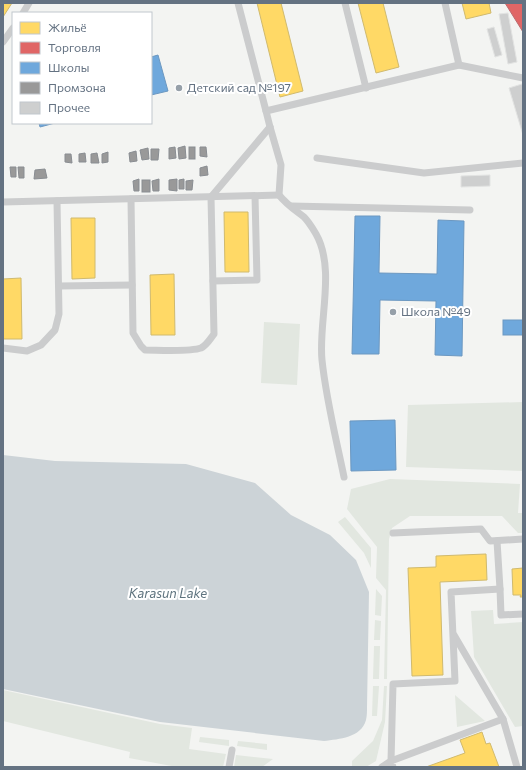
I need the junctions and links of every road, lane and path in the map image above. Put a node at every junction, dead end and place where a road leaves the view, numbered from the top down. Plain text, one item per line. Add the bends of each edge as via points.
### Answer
1 (29, 3) edge
2 (238, 3) edge
3 (345, 3) edge
4 (445, 3) edge
5 (24, 12) edge
6 (12, 29) edge
7 (3, 42) edge
8 (459, 65) junction
9 (523, 78) edge
10 (366, 88) junction
11 (266, 111) junction
12 (270, 128) junction
13 (317, 158) dead end
14 (523, 163) edge
15 (279, 195) junction
16 (255, 196) junction
17 (211, 197) junction
18 (130, 199) junction
19 (57, 201) junction
20 (3, 202) edge
21 (291, 206) junction
22 (470, 210) dead end
23 (213, 281) junction
24 (132, 285) junction
25 (59, 286) junction
26 (3, 348) edge
27 (344, 477) dead end
28 (393, 533) dead end
29 (523, 539) edge
30 (497, 541) junction
31 (500, 589) junction
32 (523, 614) edge
33 (453, 633) junction
34 (503, 719) junction
35 (232, 750) dead end
36 (392, 764) edge
37 (229, 767) edge
38 (382, 767) edge
39 (517, 767) edge

1 - 5 lane
2 - 11 lane
3 - 10 lane
4 - 8 lane
6 - 7 lane
8 - 9 lane
8 - 10 lane
10 - 11 lane
11 - 12 lane
12 - 15 lane via 281,165
12 - 17 lane
13 - 14 lane via 424,173
15 - 16 lane
15 - 21 lane
16 - 17 lane
16 - 23 lane via 257,280
17 - 18 lane
17 - 23 lane
18 - 19 lane
18 - 24 lane
19 - 20 lane
19 - 25 lane
21 - 22 lane
21 - 27 lane via 305,218 317,235 323,252 325,269 322,359
23 - 24 lane via 214,334 201,348 179,350 145,350 141,346 133,333
24 - 25 lane
25 - 26 lane via 59,314 55,330 41,345 27,351
28 - 30 lane via 481,529 490,541
29 - 30 lane
30 - 31 lane
31 - 32 lane via 501,615
31 - 33 lane via 451,592
33 - 34 lane
33 - 36 lane via 455,681 393,684
34 - 36 lane
34 - 39 lane
35 - 37 lane
36 - 38 lane

